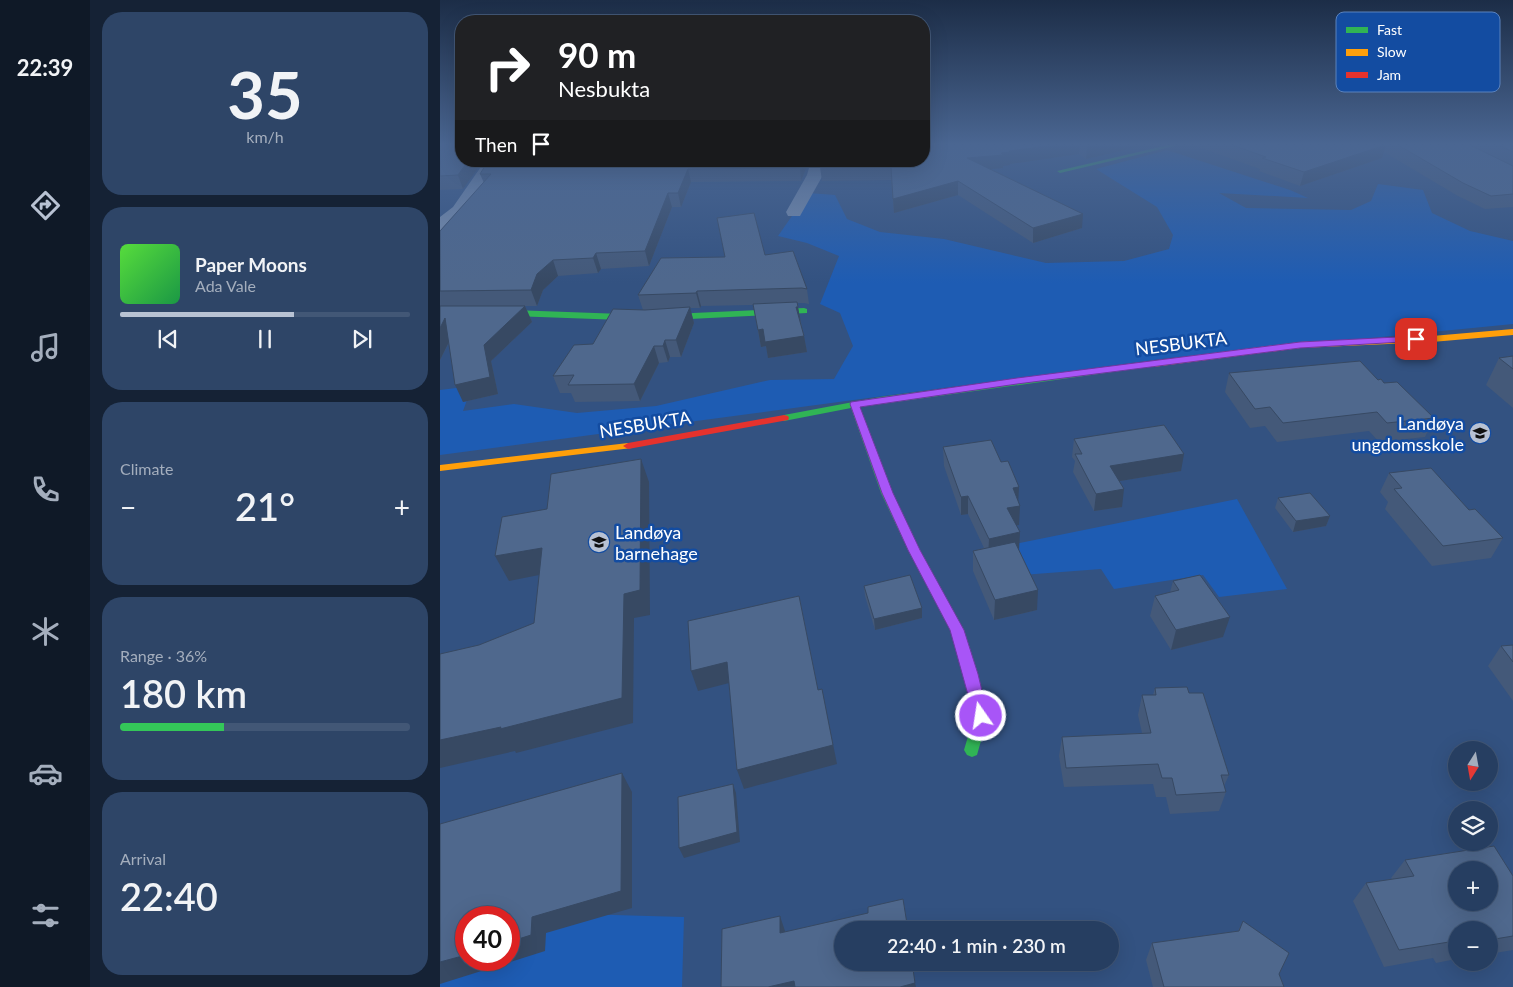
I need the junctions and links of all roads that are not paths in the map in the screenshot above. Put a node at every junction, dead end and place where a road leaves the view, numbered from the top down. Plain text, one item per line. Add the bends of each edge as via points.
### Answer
1 (472, 191) edge
2 (806, 191) edge
3 (794, 212) dead end
4 (440, 226) edge
5 (804, 311) dead end
6 (440, 314) edge
7 (1513, 332) edge
8 (854, 404) junction
9 (440, 468) edge
10 (972, 750) dead end

1 - 4 street via 459,210
2 - 3 street
5 - 6 street via 650,318
7 - 8 street, NESBUKTA via 1300,345
8 - 9 street, NESBUKTA via 651,443
8 - 10 street via 887,493 957,630 981,716

